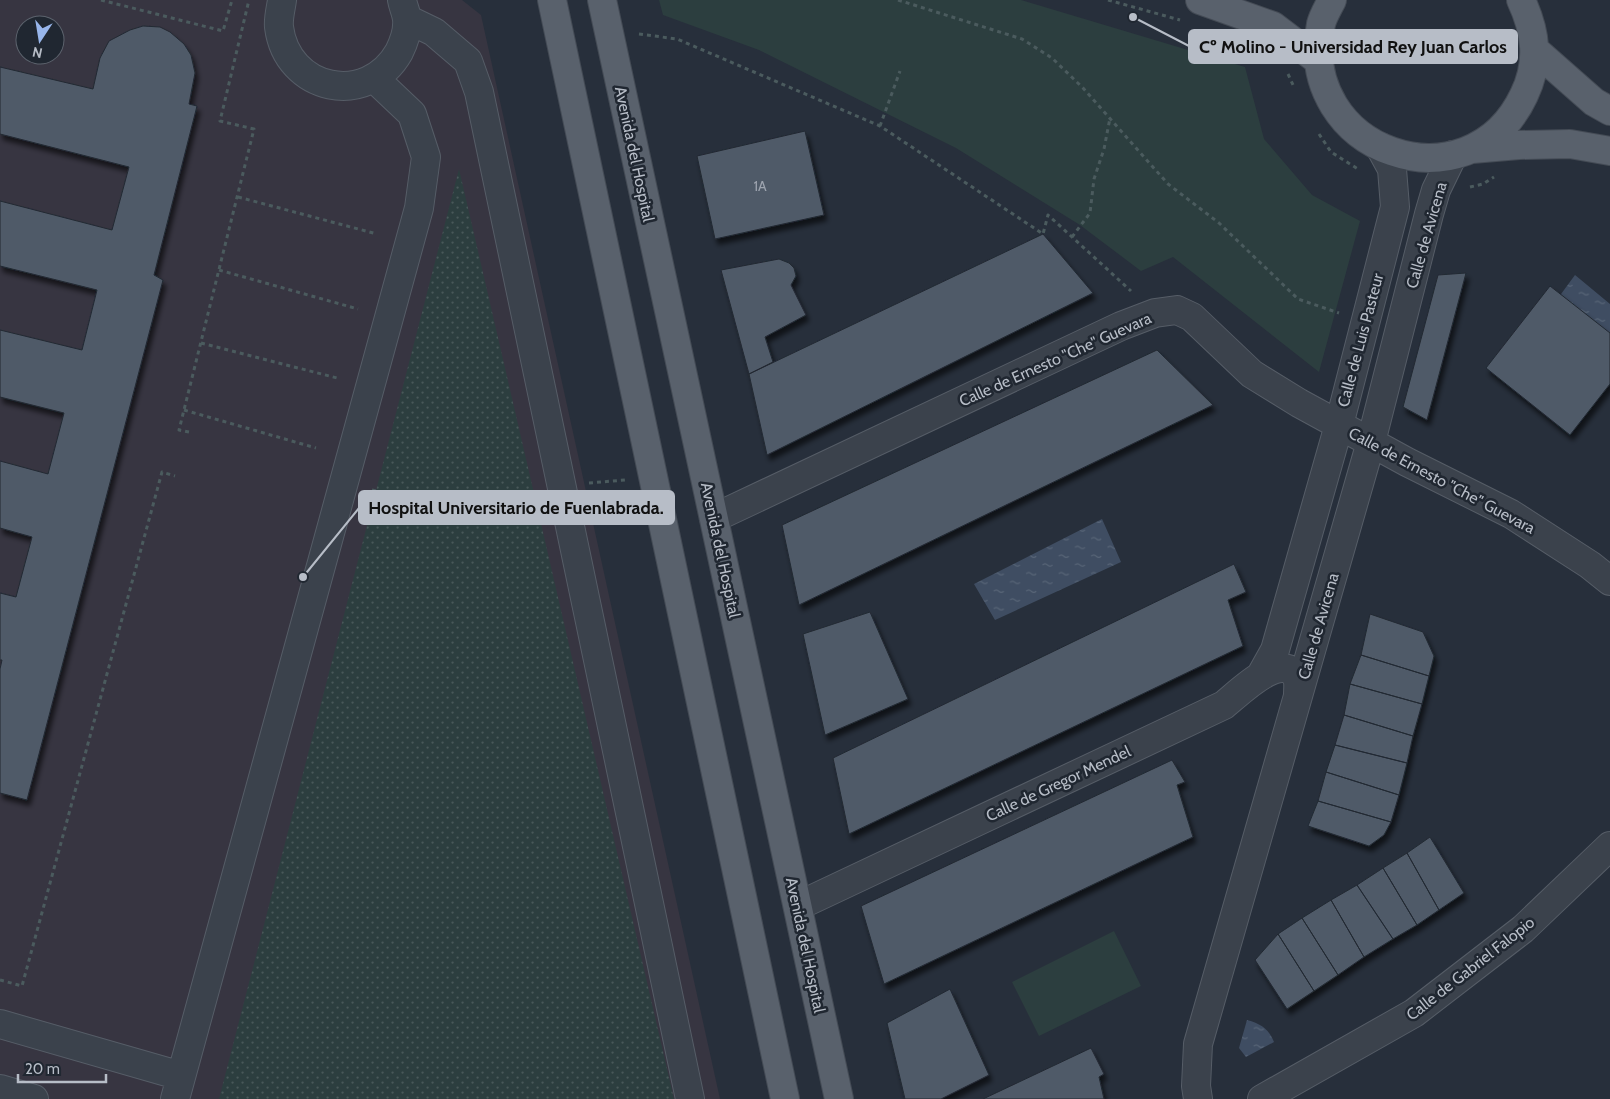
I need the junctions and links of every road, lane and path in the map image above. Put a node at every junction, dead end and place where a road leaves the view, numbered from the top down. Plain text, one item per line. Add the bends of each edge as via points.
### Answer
1 (101, 0) edge
2 (232, 0) edge
3 (249, 0) edge
4 (282, 0) edge
5 (552, 0) edge
6 (602, 0) edge
7 (898, 0) edge
8 (1200, 0) edge
9 (1332, 0) edge
10 (1521, 0) edge
11 (404, 10) edge
12 (609, 31) junction
13 (1535, 50) junction
14 (1319, 61) junction
15 (900, 71) dead end
16 (374, 78) junction
17 (1610, 111) edge
18 (1110, 118) junction
19 (880, 126) junction
20 (1380, 148) junction
21 (1610, 151) edge
22 (1462, 152) junction
23 (238, 197) junction
24 (377, 234) dead end
25 (1072, 237) junction
26 (219, 270) junction
27 (358, 309) dead end
28 (1155, 314) junction
29 (1366, 319) junction
30 (201, 343) junction
31 (337, 378) dead end
32 (184, 410) junction
33 (1338, 425) junction
34 (190, 432) dead end
35 (1371, 442) junction
36 (316, 448) dead end
37 (348, 469) junction
38 (175, 476) dead end
39 (653, 477) junction
40 (561, 486) junction
41 (714, 518) junction
42 (1610, 581) edge
43 (1261, 675) junction
44 (1298, 694) junction
45 (1610, 846) edge
46 (798, 906) junction
47 (0, 980) edge
48 (0, 1024) edge
49 (178, 1087) edge
50 (0, 1089) edge
51 (34, 1099) edge
52 (690, 1099) edge
53 (785, 1099) edge
54 (839, 1099) edge
55 (1198, 1099) edge
56 (1262, 1099) edge

1 - 2 path via 223,31
3 - 23 path via 220,121 254,129
4 - 16 street via 278,25 285,50 300,71 323,84 349,86
5 - 39 main road
6 - 12 main road, Avenida del Hospital
7 - 18 path via 1022,39 1052,58
8 - 14 main road via 1273,26
9 - 14 main road via 1321,23
10 - 13 main road via 1531,20
11 - 16 street via 404,43 392,63
11 - 40 street via 468,61 479,92
12 - 19 path via 677,39
12 - 41 main road, Avenida del Hospital
13 - 17 main road via 1594,102
13 - 22 main road via 1531,81 1517,109 1497,132
14 - 20 main road via 1325,88 1338,112 1357,133
15 - 19 path
16 - 37 street via 412,114 426,157 420,208
18 - 25 path via 1094,179 1090,213
18 - 29 path via 1168,184 1219,223 1298,299
19 - 25 path via 1043,234 1048,215
20 - 22 main road via 1404,156 1428,158
20 - 29 street, Calle de Luis Pasteur via 1392,169 1395,207
21 - 22 main road via 1570,144
22 - 35 street, Calle de Avicena via 1436,190
23 - 24 path
23 - 26 path
25 - 28 path
26 - 27 path
26 - 30 path
28 - 33 street, Calle de Ernesto "Che" Guevara via 1177,310 1192,317 1252,374
28 - 41 street, Calle de Ernesto "Che" Guevara via 1120,326
29 - 33 street, Calle de Luis Pasteur
30 - 31 path
30 - 32 path
32 - 34 path via 179,430
32 - 36 path
33 - 35 street, Calle de Ernesto "Che" Guevara
33 - 43 street, Calle de Luis Pasteur via 1276,650
35 - 42 street, Calle de Ernesto "Che" Guevara via 1511,514
35 - 44 street, Calle de Avicena
37 - 40 path via 367,489 422,502 501,507
37 - 49 street
38 - 47 path via 162,472 22,986
39 - 40 path
39 - 53 main road
40 - 52 street
41 - 46 main road, Avenida del Hospital
43 - 44 street, Calle de Gregor Mendel via 1279,668 1290,670 1297,678
43 - 46 street, Calle de Gregor Mendel via 1224,705
44 - 55 street, Calle de Avicena via 1198,1044
45 - 56 street, Calle de Gabriel Falopio via 1524,929 1414,1013
46 - 54 main road, Avenida del Hospital
48 - 49 street
50 - 51 street

